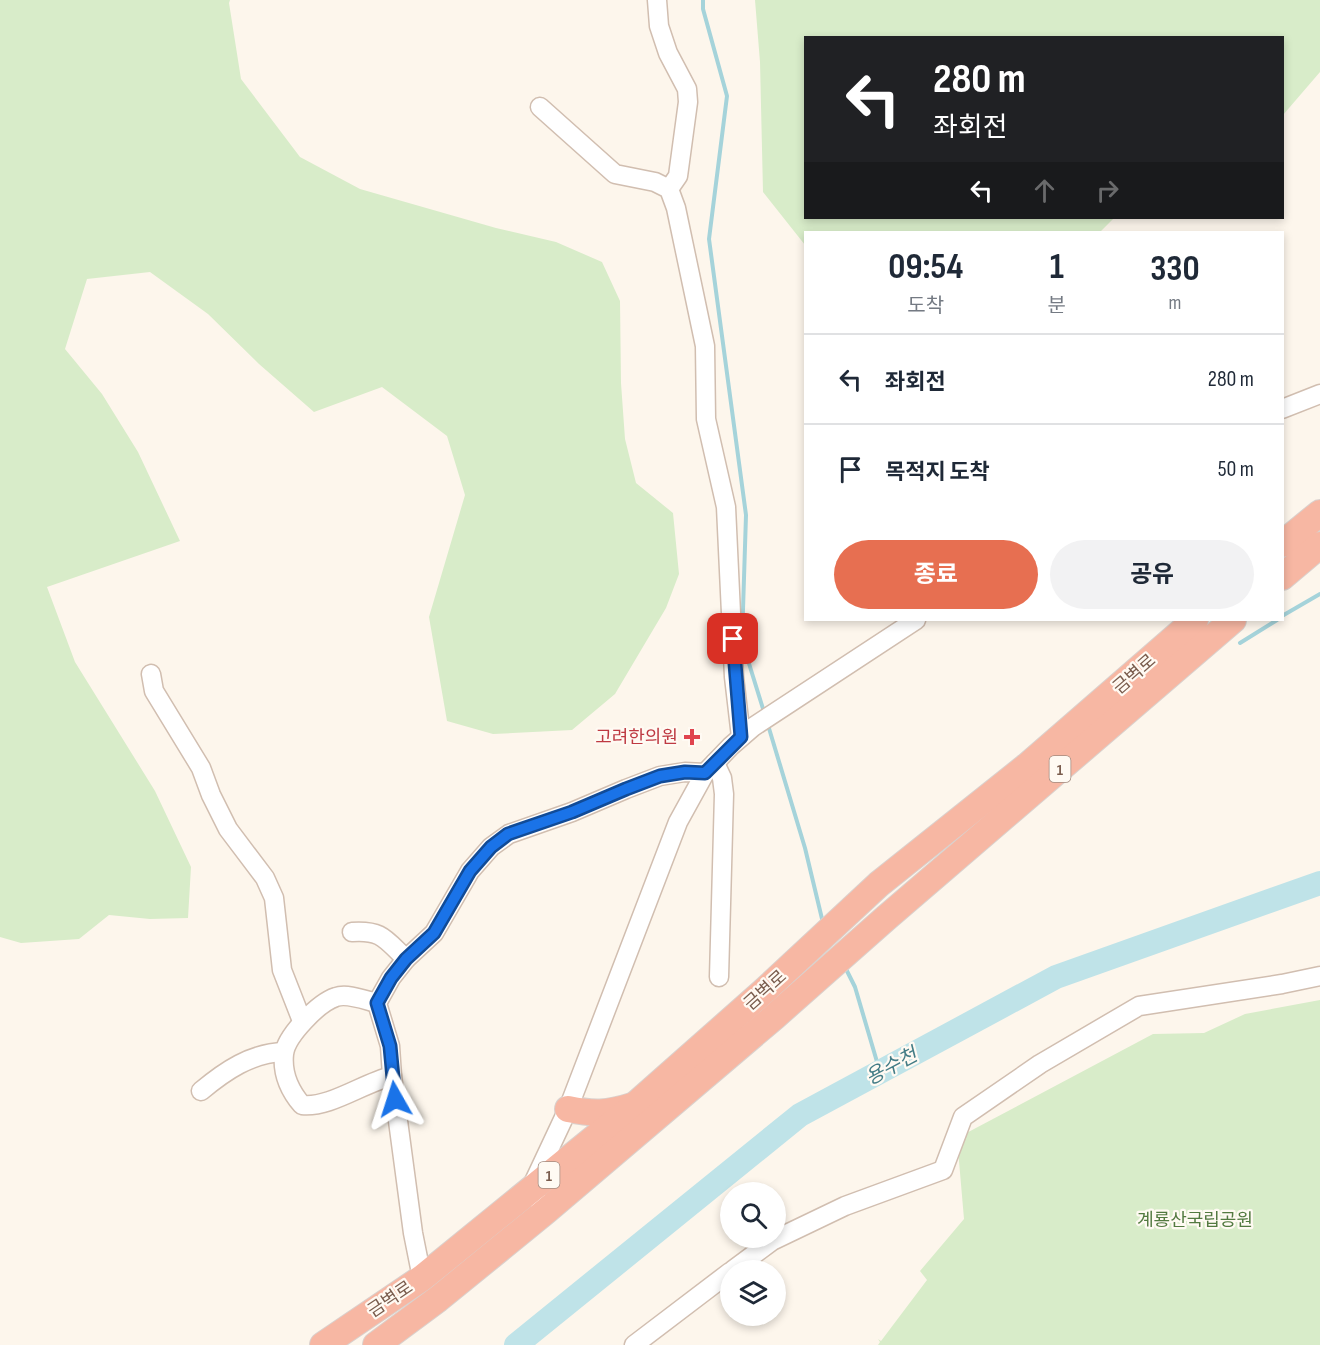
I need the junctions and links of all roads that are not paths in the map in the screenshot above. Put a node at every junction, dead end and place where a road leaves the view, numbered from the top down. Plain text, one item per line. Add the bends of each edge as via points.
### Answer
1 (657, 0) edge
2 (540, 106) dead end
3 (669, 189) junction
4 (1320, 394) edge
5 (1284, 408) edge
6 (1320, 513) edge
7 (1284, 542) edge
8 (1320, 545) edge
9 (1284, 575) edge
10 (914, 621) edge
11 (1194, 621) edge
12 (1232, 621) edge
13 (151, 674) dead end
14 (747, 732) junction
15 (710, 768) junction
16 (352, 932) dead end
17 (406, 959) junction
18 (1320, 976) edge
19 (718, 977) dead end
20 (377, 1003) junction
21 (302, 1021) junction
22 (284, 1052) junction
23 (392, 1076) junction
24 (201, 1091) dead end
25 (635, 1106) junction
26 (568, 1109) junction
27 (530, 1190) junction
28 (546, 1211) junction
29 (747, 1260) edge
30 (422, 1278) junction
31 (720, 1280) edge
32 (322, 1345) edge
33 (376, 1345) edge
34 (634, 1345) edge

1 - 3 street via 659,26 687,89 688,102 678,176
2 - 3 street via 615,174
3 - 14 street via 679,219 705,346 706,419 726,507 735,677
4 - 5 street
6 - 7 highway
8 - 9 highway
10 - 14 street
11 - 25 highway, 금벽로 / 1 via 1027,766 879,884
12 - 28 highway, 금벽로 / 1
13 - 21 street via 154,691 201,768 228,829 265,878 274,898 282,970
14 - 15 street
15 - 17 street via 660,776 508,834 470,871 434,933
15 - 19 street via 722,778 724,794
15 - 26 street via 678,822
16 - 17 street via 380,935
17 - 20 street
18 - 29 street via 1139,1006 963,1116 943,1170 845,1206 772,1241
20 - 21 street via 337,997
20 - 23 street via 390,1046
21 - 22 street
22 - 23 street via 291,1092 302,1105 315,1107
22 - 24 street via 252,1057 222,1073
23 - 30 street
25 - 26 highway via 612,1113
25 - 27 highway, 금벽로 / 1
26 - 27 street
27 - 28 street
27 - 30 highway, 금벽로 / 1
28 - 33 highway, 금벽로 / 1
30 - 32 highway, 금벽로 / 1
31 - 34 street

